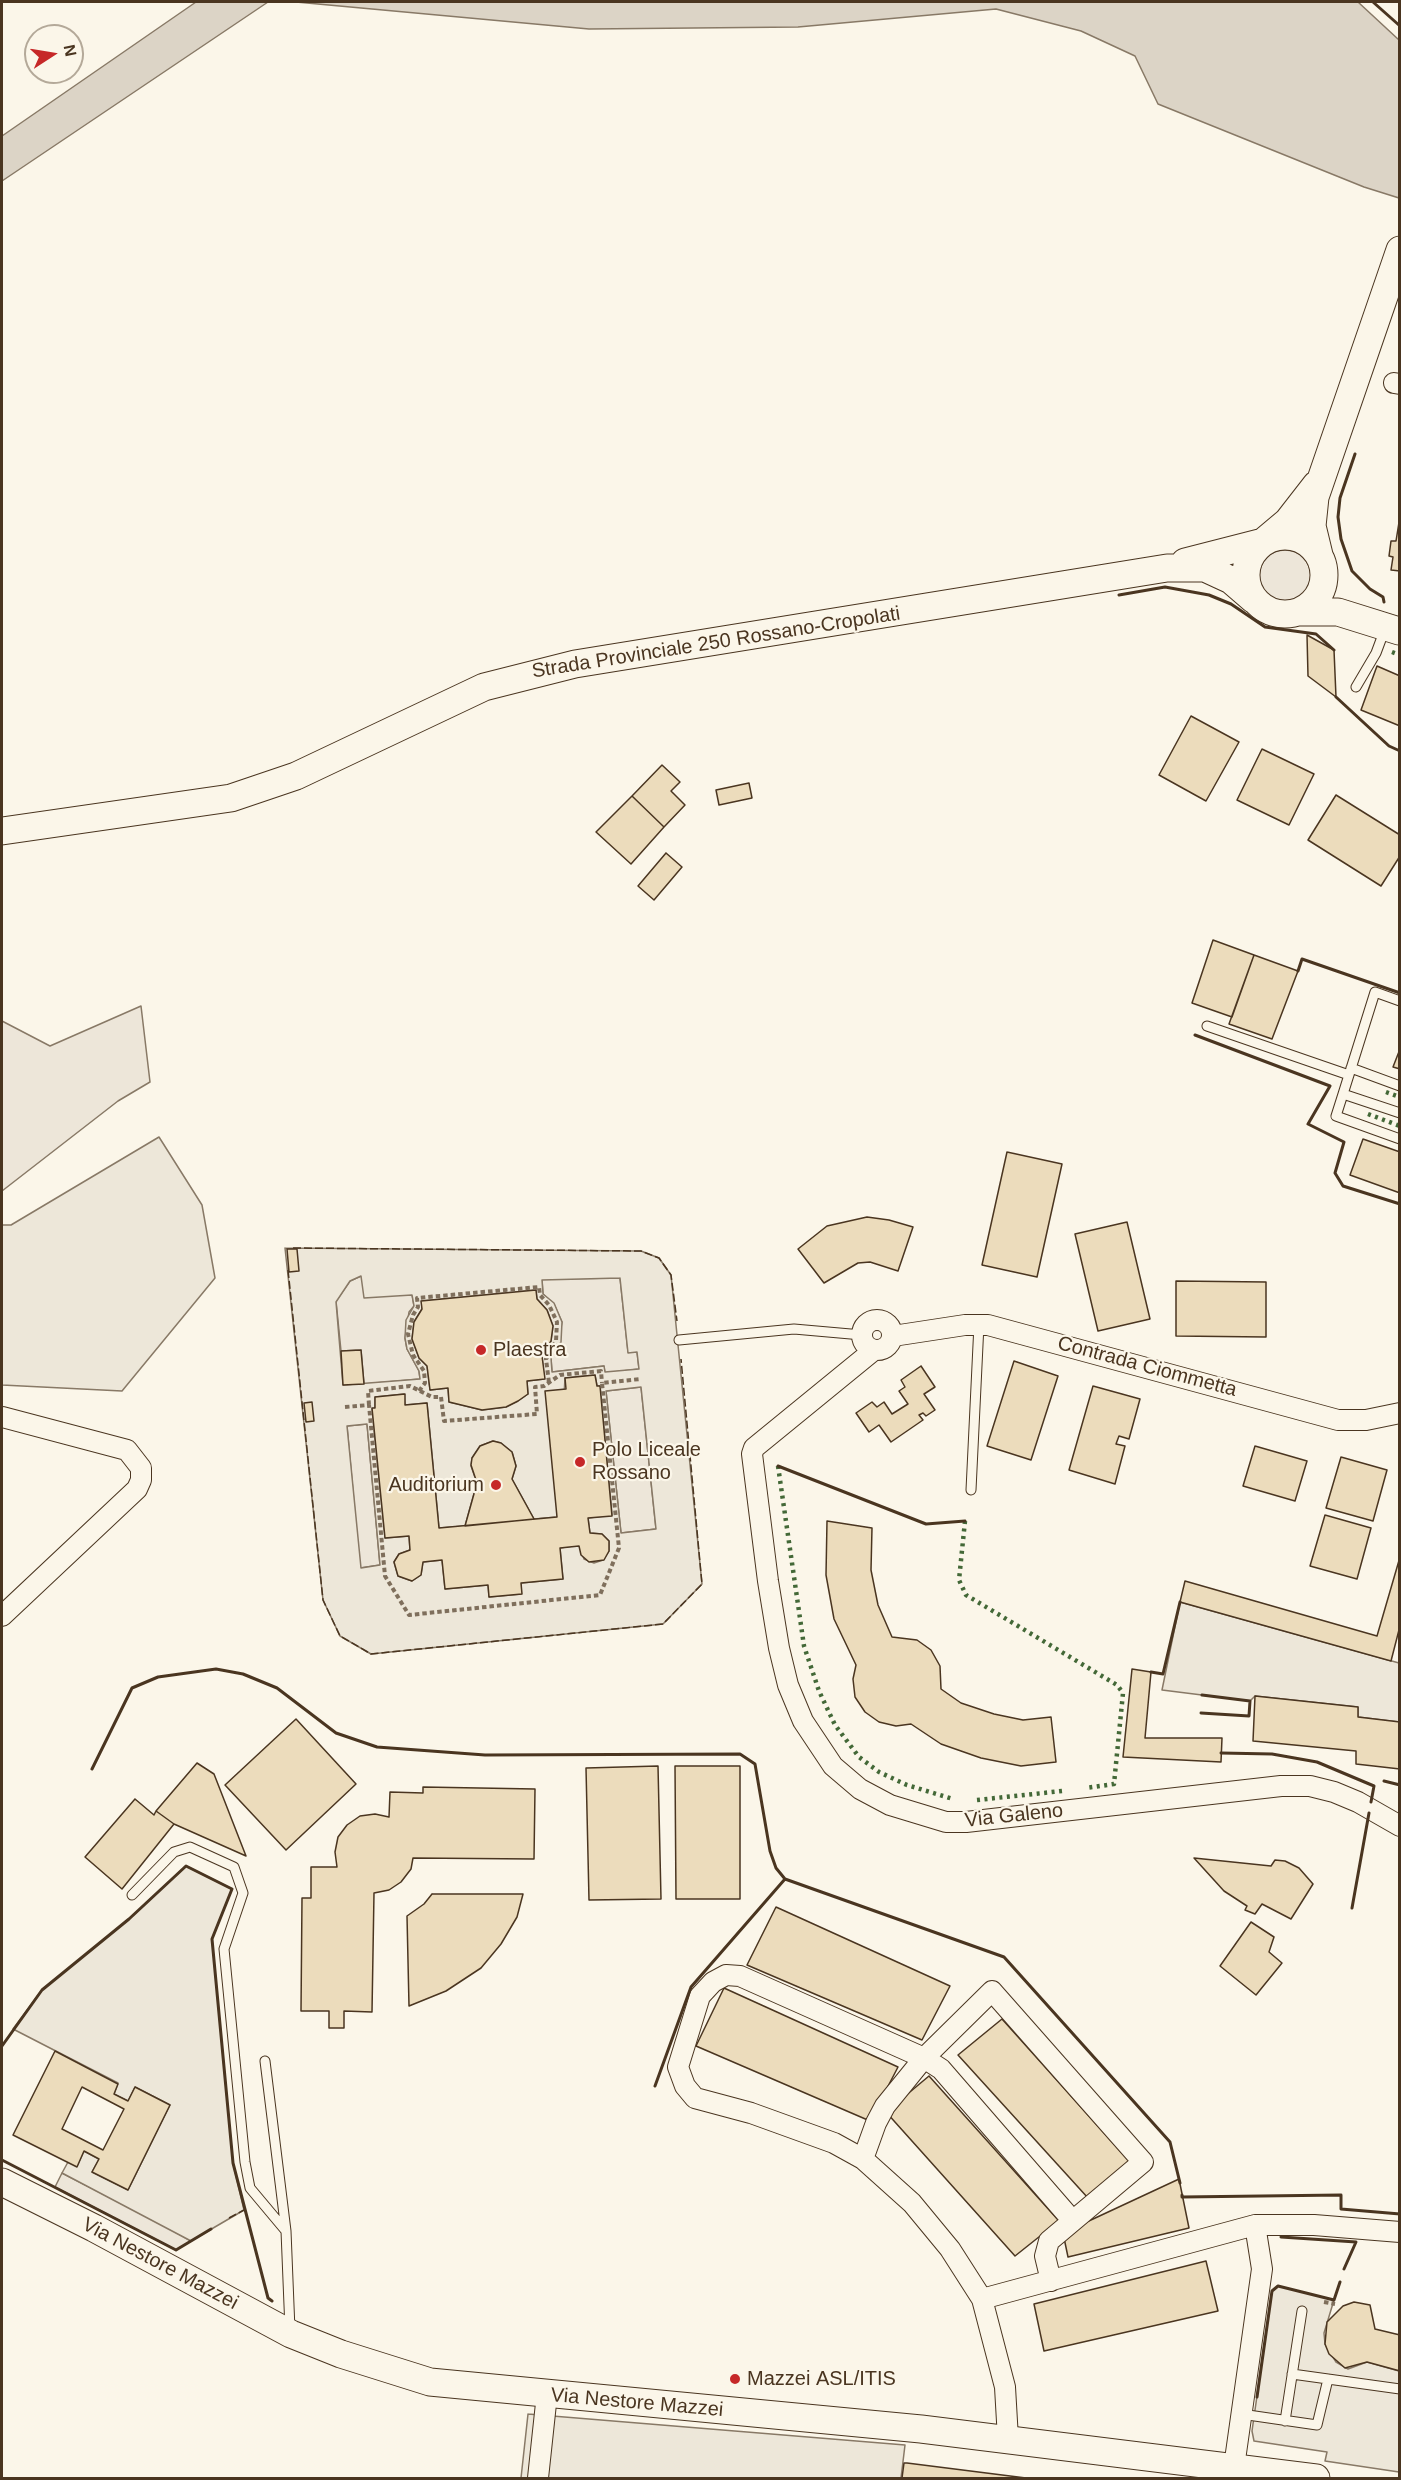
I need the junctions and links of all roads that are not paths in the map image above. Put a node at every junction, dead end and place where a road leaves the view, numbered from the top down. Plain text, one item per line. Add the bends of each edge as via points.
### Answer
1 (1400, 250) edge
2 (1320, 479) junction
3 (1263, 542) junction
4 (1321, 561) junction
5 (1167, 568) junction
6 (1253, 599) junction
7 (1301, 612) junction
8 (1395, 630) edge
9 (1356, 687) dead end
10 (2, 831) edge
11 (1400, 1001) edge
12 (1207, 1026) dead end
13 (1350, 1072) junction
14 (1400, 1086) edge
15 (1343, 1094) junction
16 (1400, 1113) edge
17 (1400, 1139) edge
18 (979, 1324) junction
19 (893, 1336) junction
20 (679, 1340) dead end
21 (868, 1342) junction
22 (1400, 1413) edge
23 (2, 1418) edge
24 (971, 1490) dead end
25 (2, 1616) edge
26 (1400, 1826) edge
27 (132, 1895) dead end
28 (924, 2058) junction
29 (265, 2061) dead end
30 (863, 2159) junction
31 (2, 2182) edge
32 (1072, 2220) junction
33 (1255, 2225) junction
34 (286, 2231) junction
35 (1400, 2232) edge
36 (1051, 2281) junction
37 (982, 2299) junction
38 (1302, 2311) dead end
39 (291, 2334) junction
40 (1292, 2374) junction
41 (1328, 2379) junction
42 (1400, 2389) edge
43 (547, 2394) junction
44 (1248, 2415) dead end
45 (1285, 2421) junction
46 (1008, 2439) junction
47 (1234, 2467) junction
48 (538, 2478) edge
49 (1316, 2478) edge

1 - 2 main road
2 - 3 main road via 1295,513
2 - 4 main road via 1312,526
3 - 4 main road via 1275,537 1294,537 1311,546
3 - 5 main road, Strada Provinciale 250 Rossano-Cropolati
3 - 6 main road via 1247,561 1247,587
4 - 7 main road via 1320,593
4 - 8 main road via 1339,590
5 - 6 main road, Strada Provinciale 250 Rossano-Cropolati via 1205,568 1231,580
5 - 10 main road, Strada Provinciale 250 Rossano-Cropolati via 525,674 446,703 296,776 231,798
6 - 7 main road via 1275,614
7 - 8 main road via 1338,612
8 - 9 lane
11 - 13 lane via 1375,992
12 - 13 lane
13 - 14 lane
13 - 15 lane
15 - 16 lane
15 - 17 lane via 1336,1116
18 - 19 street, Contrada Ciommetta
18 - 22 street, Contrada Ciommetta via 1338,1420 1366,1420
18 - 24 lane
19 - 21 street via 888,1346
19 - 21 street via 890,1326 878,1320 869,1322
20 - 21 lane via 794,1329
21 - 26 street, Via Galeno via 752,1454 768,1581 786,1676 803,1720 832,1766 860,1789 890,1805 946,1822 1310,1786 1358,1802
23 - 25 street via 127,1450 141,1468 137,1489
27 - 34 lane via 174,1852 190,1847 234,1867 243,1893 224,1949 245,2162 250,2188
28 - 30 street via 885,2106
28 - 30 street via 740,1976 726,1975 700,1996 678,2067 695,2098 784,2124
28 - 32 street via 940,2069
28 - 32 street via 992,1991 1143,2162
29 - 34 lane
30 - 37 street via 892,2182 931,2224
31 - 39 main road, Via Nestore Mazzei
32 - 36 street via 1048,2241 1045,2256
33 - 35 street
33 - 36 street
33 - 47 street via 1262,2269
34 - 39 lane
36 - 37 street
37 - 46 street via 1005,2387
38 - 40 lane
39 - 43 main road, Via Nestore Mazzei via 341,2355 430,2382
40 - 41 lane
40 - 45 lane
41 - 42 lane
41 - 45 lane via 1317,2425
43 - 46 main road, Via Nestore Mazzei
43 - 48 street
44 - 45 lane
46 - 47 main road, Via Nestore Mazzei
47 - 49 main road, Via Nestore Mazzei

